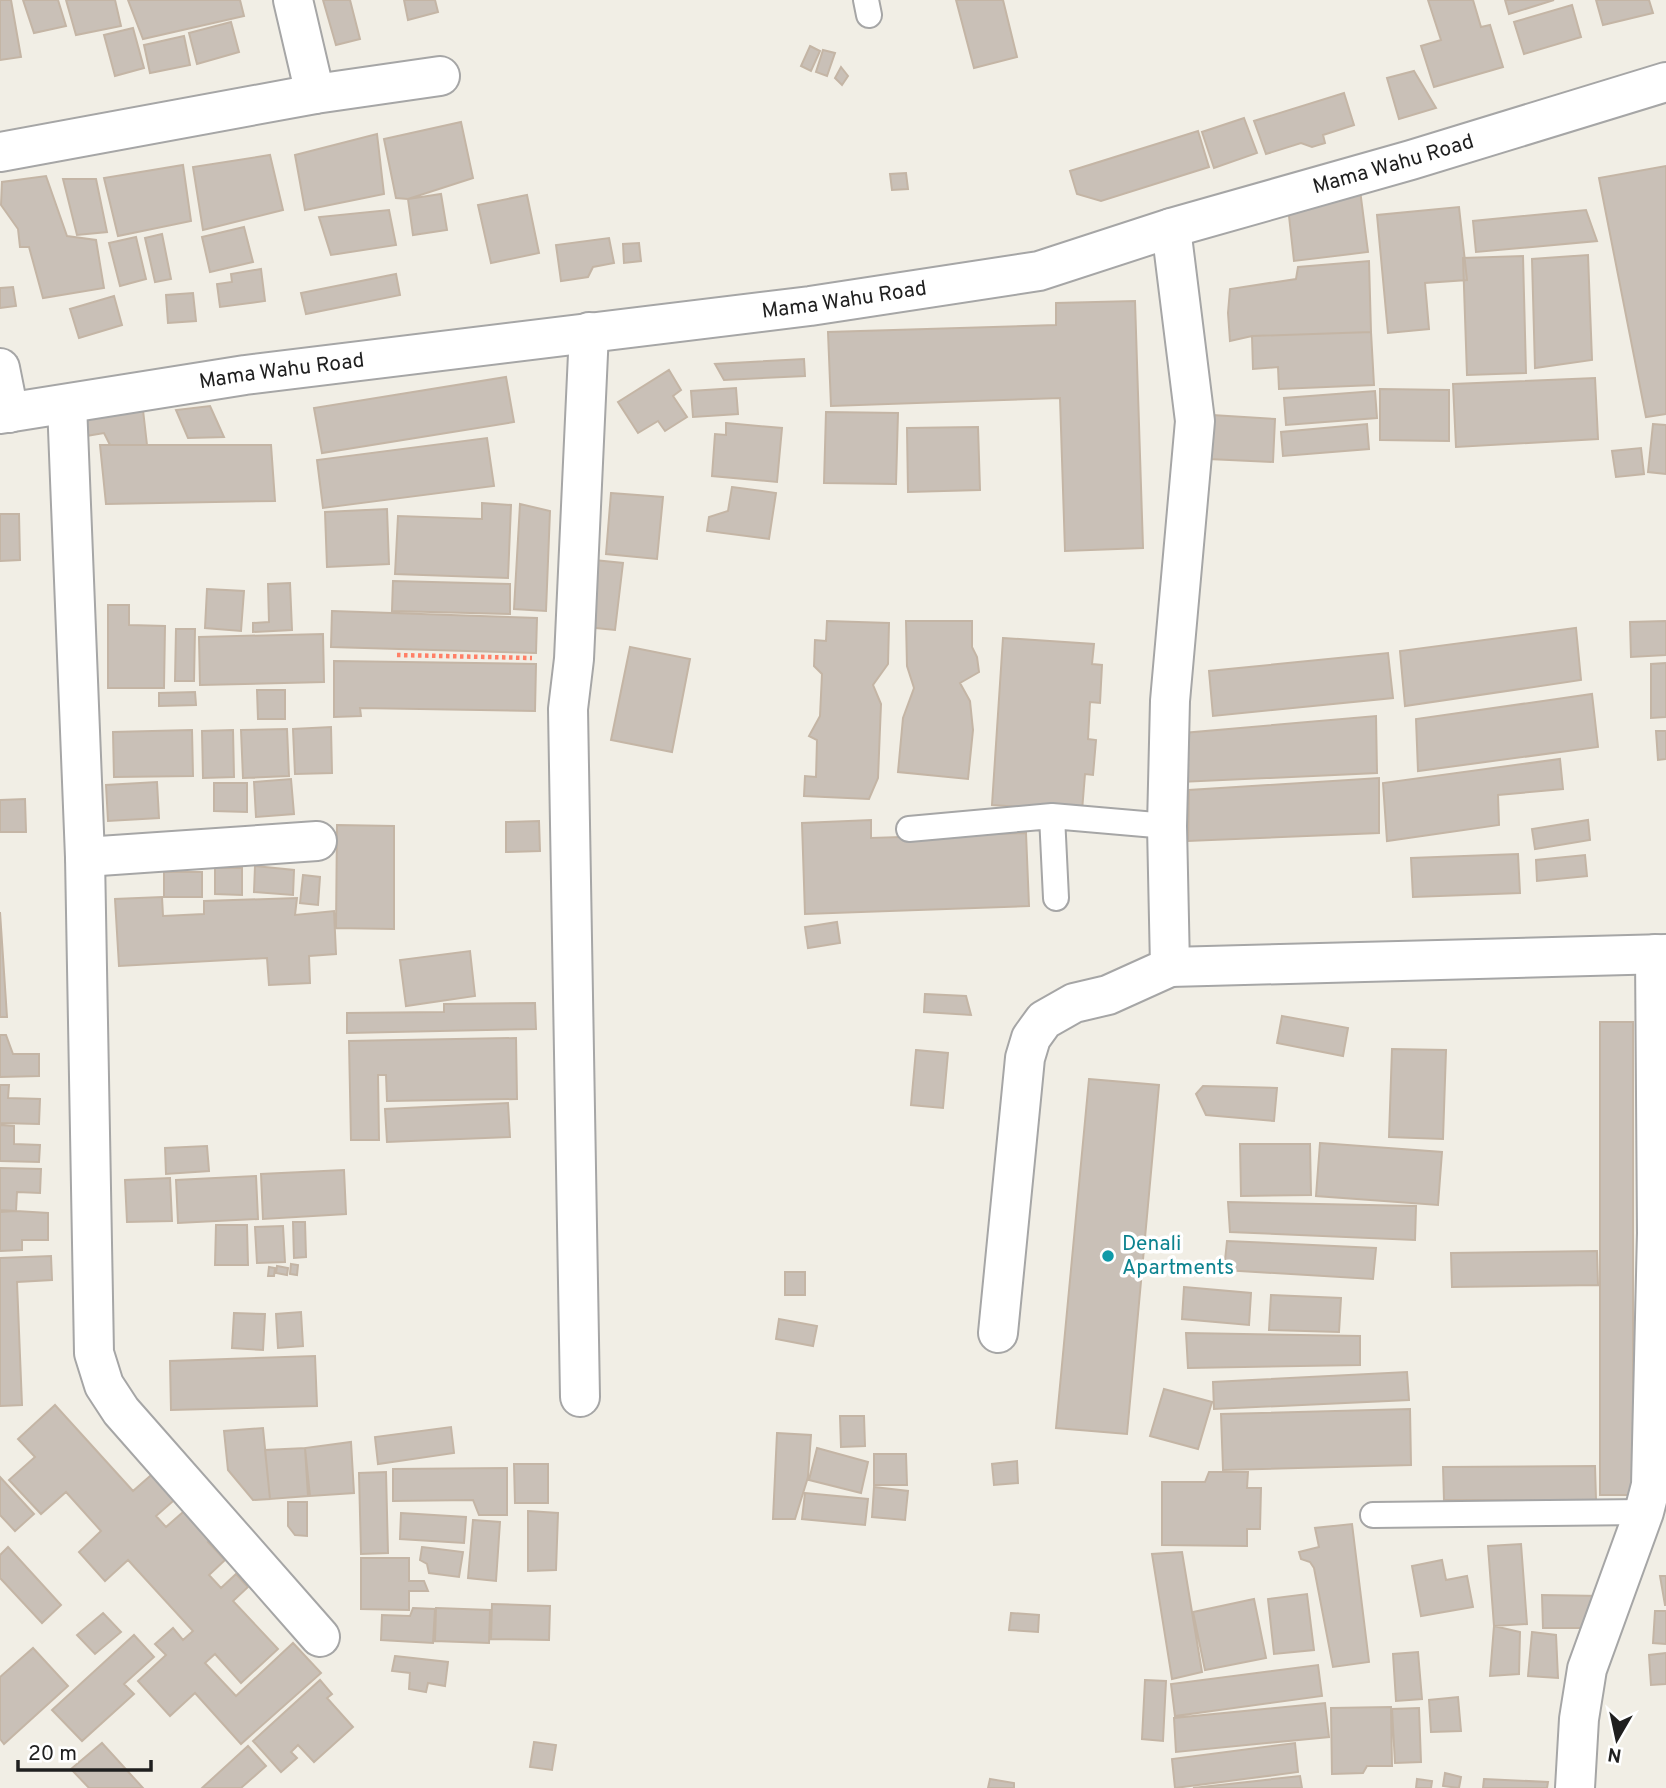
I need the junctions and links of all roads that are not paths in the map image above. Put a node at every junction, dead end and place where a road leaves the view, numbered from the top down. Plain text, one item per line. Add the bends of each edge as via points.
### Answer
1 (293, 0) edge
2 (440, 76) dead end
3 (1666, 82) edge
4 (315, 94) junction
5 (0, 152) edge
6 (1171, 228) junction
7 (589, 332) junction
8 (0, 368) edge
9 (67, 404) junction
10 (4, 414) edge
11 (1052, 816) junction
12 (1167, 826) junction
13 (909, 829) dead end
14 (317, 841) dead end
15 (85, 857) junction
16 (1056, 898) dead end
17 (1660, 954) edge
18 (1170, 967) junction
19 (998, 1333) dead end
20 (580, 1397) dead end
21 (1643, 1512) junction
22 (1373, 1515) dead end
23 (320, 1637) dead end
24 (1575, 1788) edge

1 - 4 street
2 - 4 street
3 - 6 street, Mama Wahu Road
4 - 5 street
6 - 7 street, Mama Wahu Road via 1039,271 810,306
6 - 12 street via 1195,421 1170,701
7 - 9 street, Mama Wahu Road via 245,375
7 - 20 street via 568,709
8 - 10 street
9 - 10 street, Mama Wahu Road
9 - 15 street
11 - 12 lane
11 - 13 lane
11 - 16 lane
12 - 18 street
14 - 15 street
15 - 23 street via 94,1353 104,1385 121,1411
17 - 18 street
17 - 21 street via 1651,1485
18 - 19 street via 1108,995 1073,1003 1044,1020 1031,1038 1025,1058
21 - 22 lane
21 - 24 street via 1587,1669

